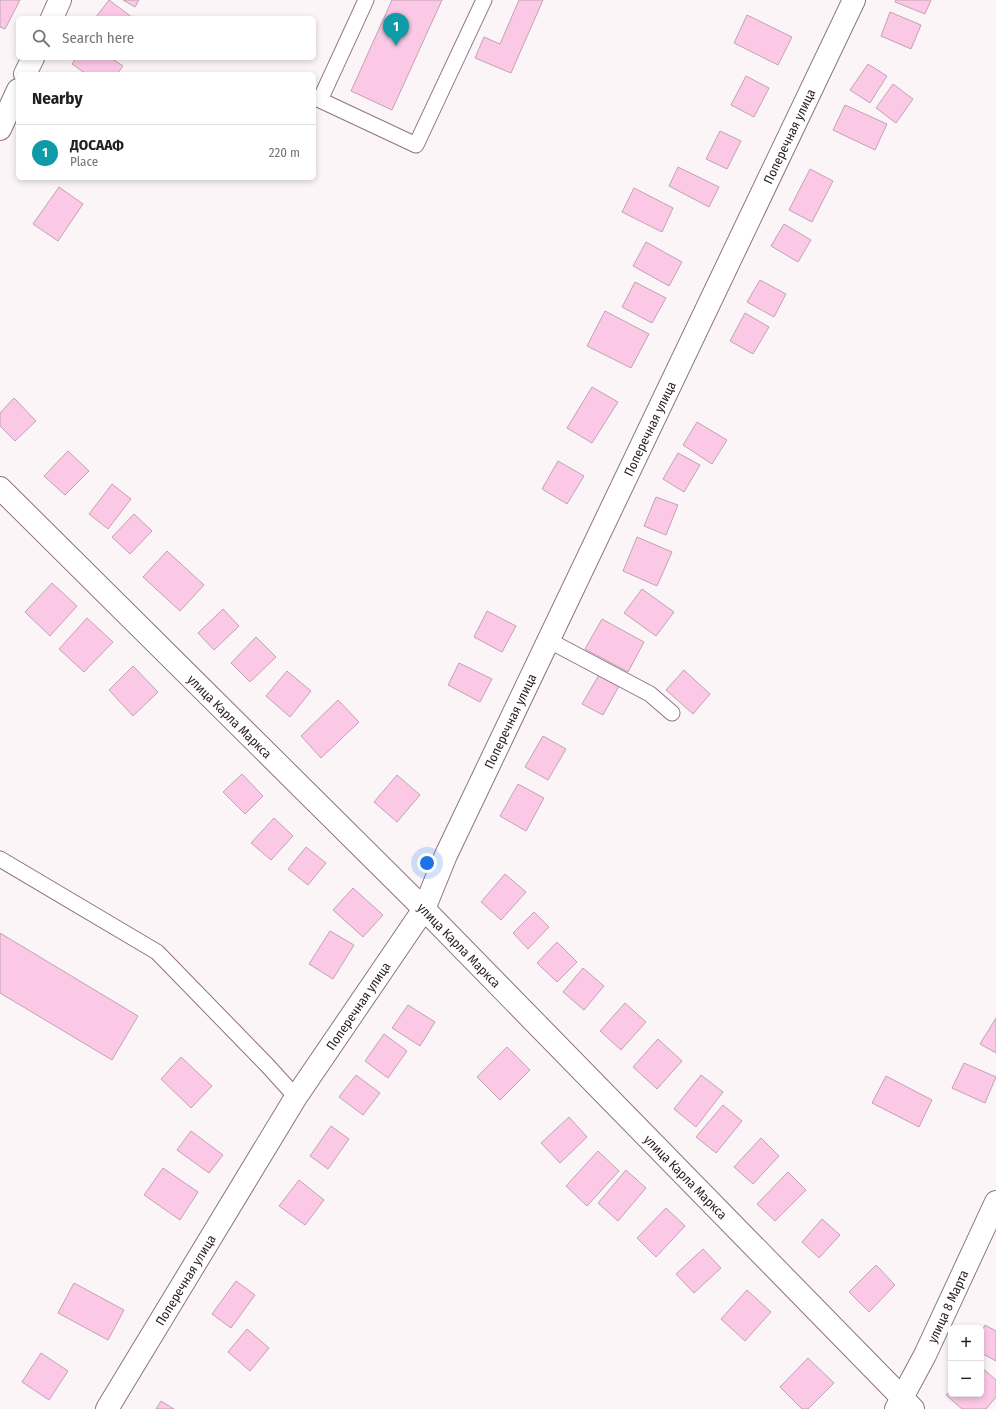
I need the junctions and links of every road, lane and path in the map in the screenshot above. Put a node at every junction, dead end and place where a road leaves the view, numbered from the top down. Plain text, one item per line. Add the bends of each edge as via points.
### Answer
1 (60, 0) edge
2 (366, 0) edge
3 (484, 0) edge
4 (854, 0) edge
5 (53, 16) edge
6 (32, 60) edge
7 (27, 72) edge
8 (16, 94) edge
9 (0, 129) edge
10 (0, 488) edge
11 (548, 640) junction
12 (672, 713) dead end
13 (0, 859) edge
14 (424, 909) junction
15 (296, 1098) junction
16 (996, 1202) edge
17 (904, 1405) edge
18 (107, 1409) edge

1 - 5 street
2 - 3 lane via 320,100 416,145
4 - 11 street, Поперечная улица
6 - 7 street
8 - 9 street
10 - 14 street, улица Карла Маркса
11 - 12 lane via 650,694
11 - 14 street, Поперечная улица via 446,855
13 - 15 lane via 157,952
14 - 15 street, Поперечная улица
14 - 17 street, улица Карла Маркса
15 - 18 street, Поперечная улица
16 - 17 street, улица 8 Марта

